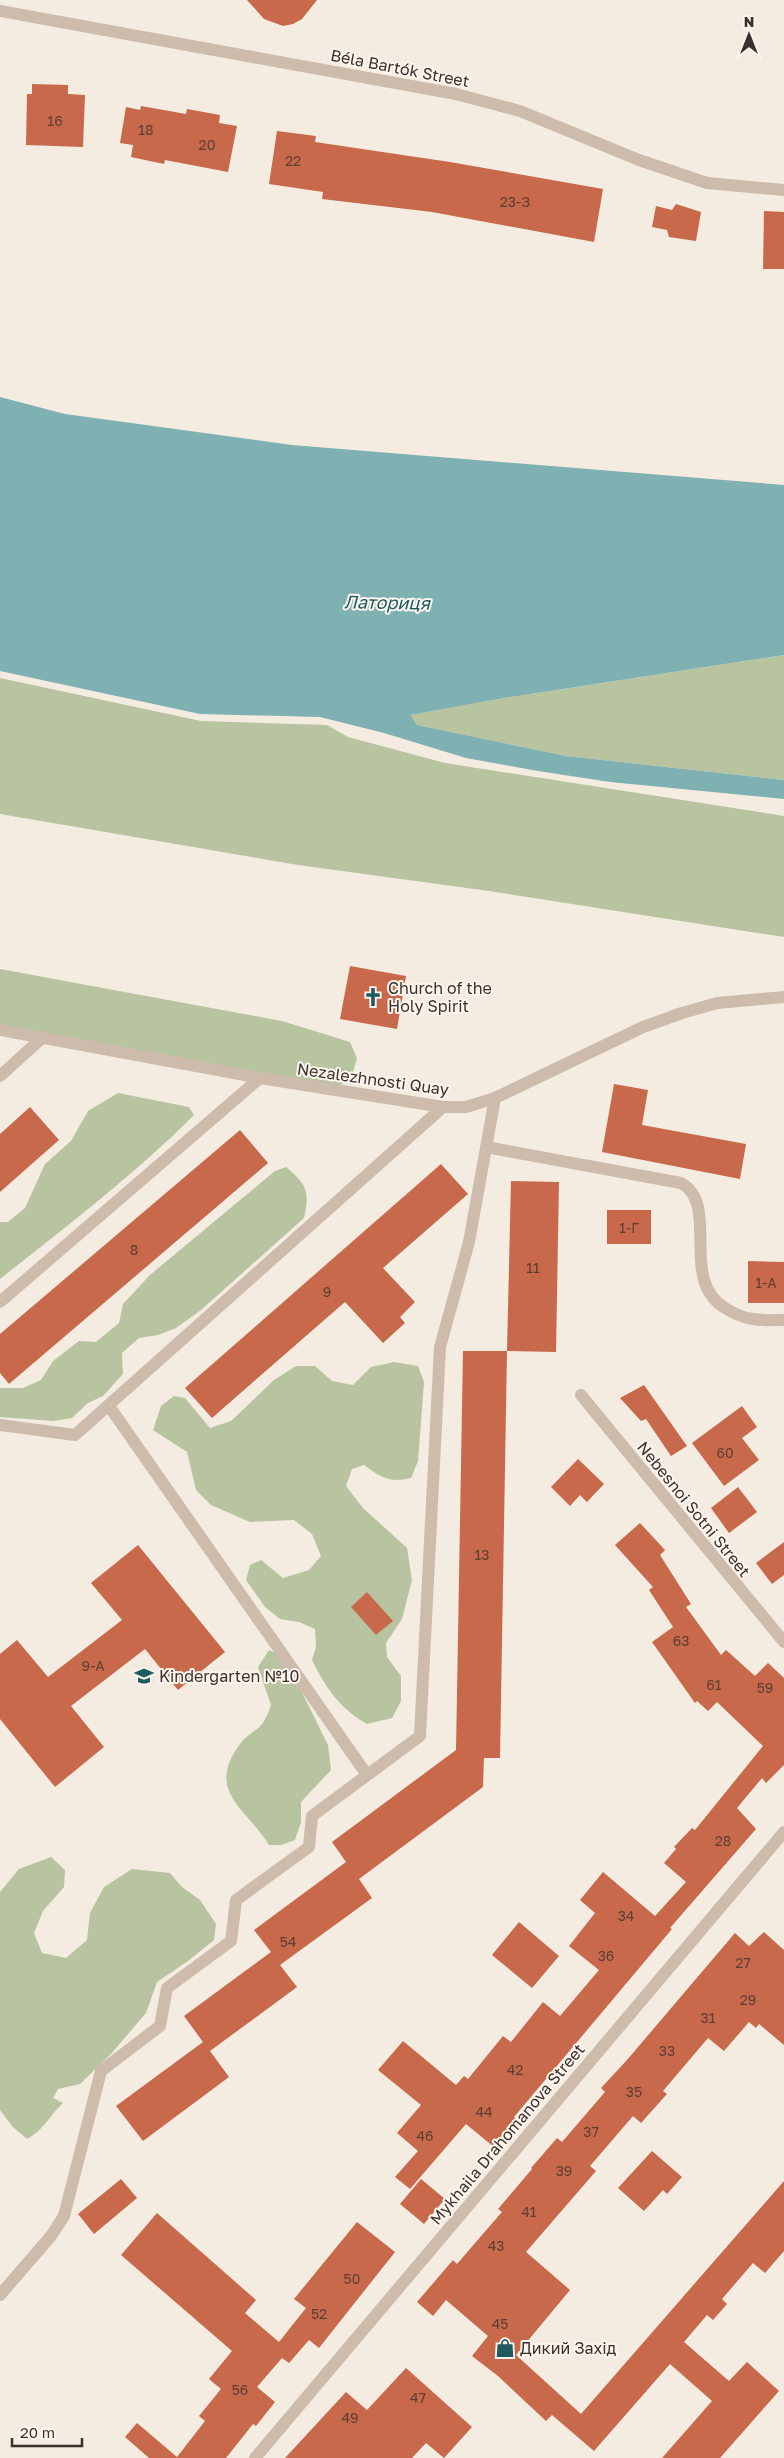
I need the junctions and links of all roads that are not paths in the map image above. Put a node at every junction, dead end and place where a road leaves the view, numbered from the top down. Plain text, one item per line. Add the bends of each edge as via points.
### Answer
1 (0, 11) edge
2 (784, 190) edge
3 (784, 997) edge
4 (0, 1030) edge
5 (42, 1037) junction
6 (0, 1076) edge
7 (260, 1078) junction
8 (495, 1098) junction
9 (444, 1108) junction
10 (486, 1148) junction
11 (0, 1302) edge
12 (784, 1320) edge
13 (580, 1395) dead end
14 (109, 1406) junction
15 (0, 1425) edge
16 (784, 1642) edge
17 (367, 1775) junction
18 (784, 1832) edge
19 (0, 2295) edge
20 (255, 2458) edge

1 - 2 street, Béla Bartók Street via 456,94 520,111 639,160 707,183
3 - 8 street, Nezalezhnosti Quay via 717,1003 682,1012 643,1027
4 - 5 street, Nezalezhnosti Quay
5 - 6 street
5 - 7 street, Nezalezhnosti Quay
7 - 9 street, Nezalezhnosti Quay
7 - 11 street
8 - 9 street, Nezalezhnosti Quay via 466,1107
8 - 10 street
9 - 14 street
10 - 12 street via 681,1183 695,1196 701,1273 714,1301 731,1312 752,1319
10 - 17 street via 468,1242 440,1347 420,1736
13 - 16 street, Nebesnoi Sotni Street
14 - 15 street via 75,1435
14 - 17 street
17 - 19 street via 312,1816 309,1847 236,1900 231,1941 166,1988 160,2026 101,2071 64,2216
18 - 20 street, Mykhaila Drahomanova Street

